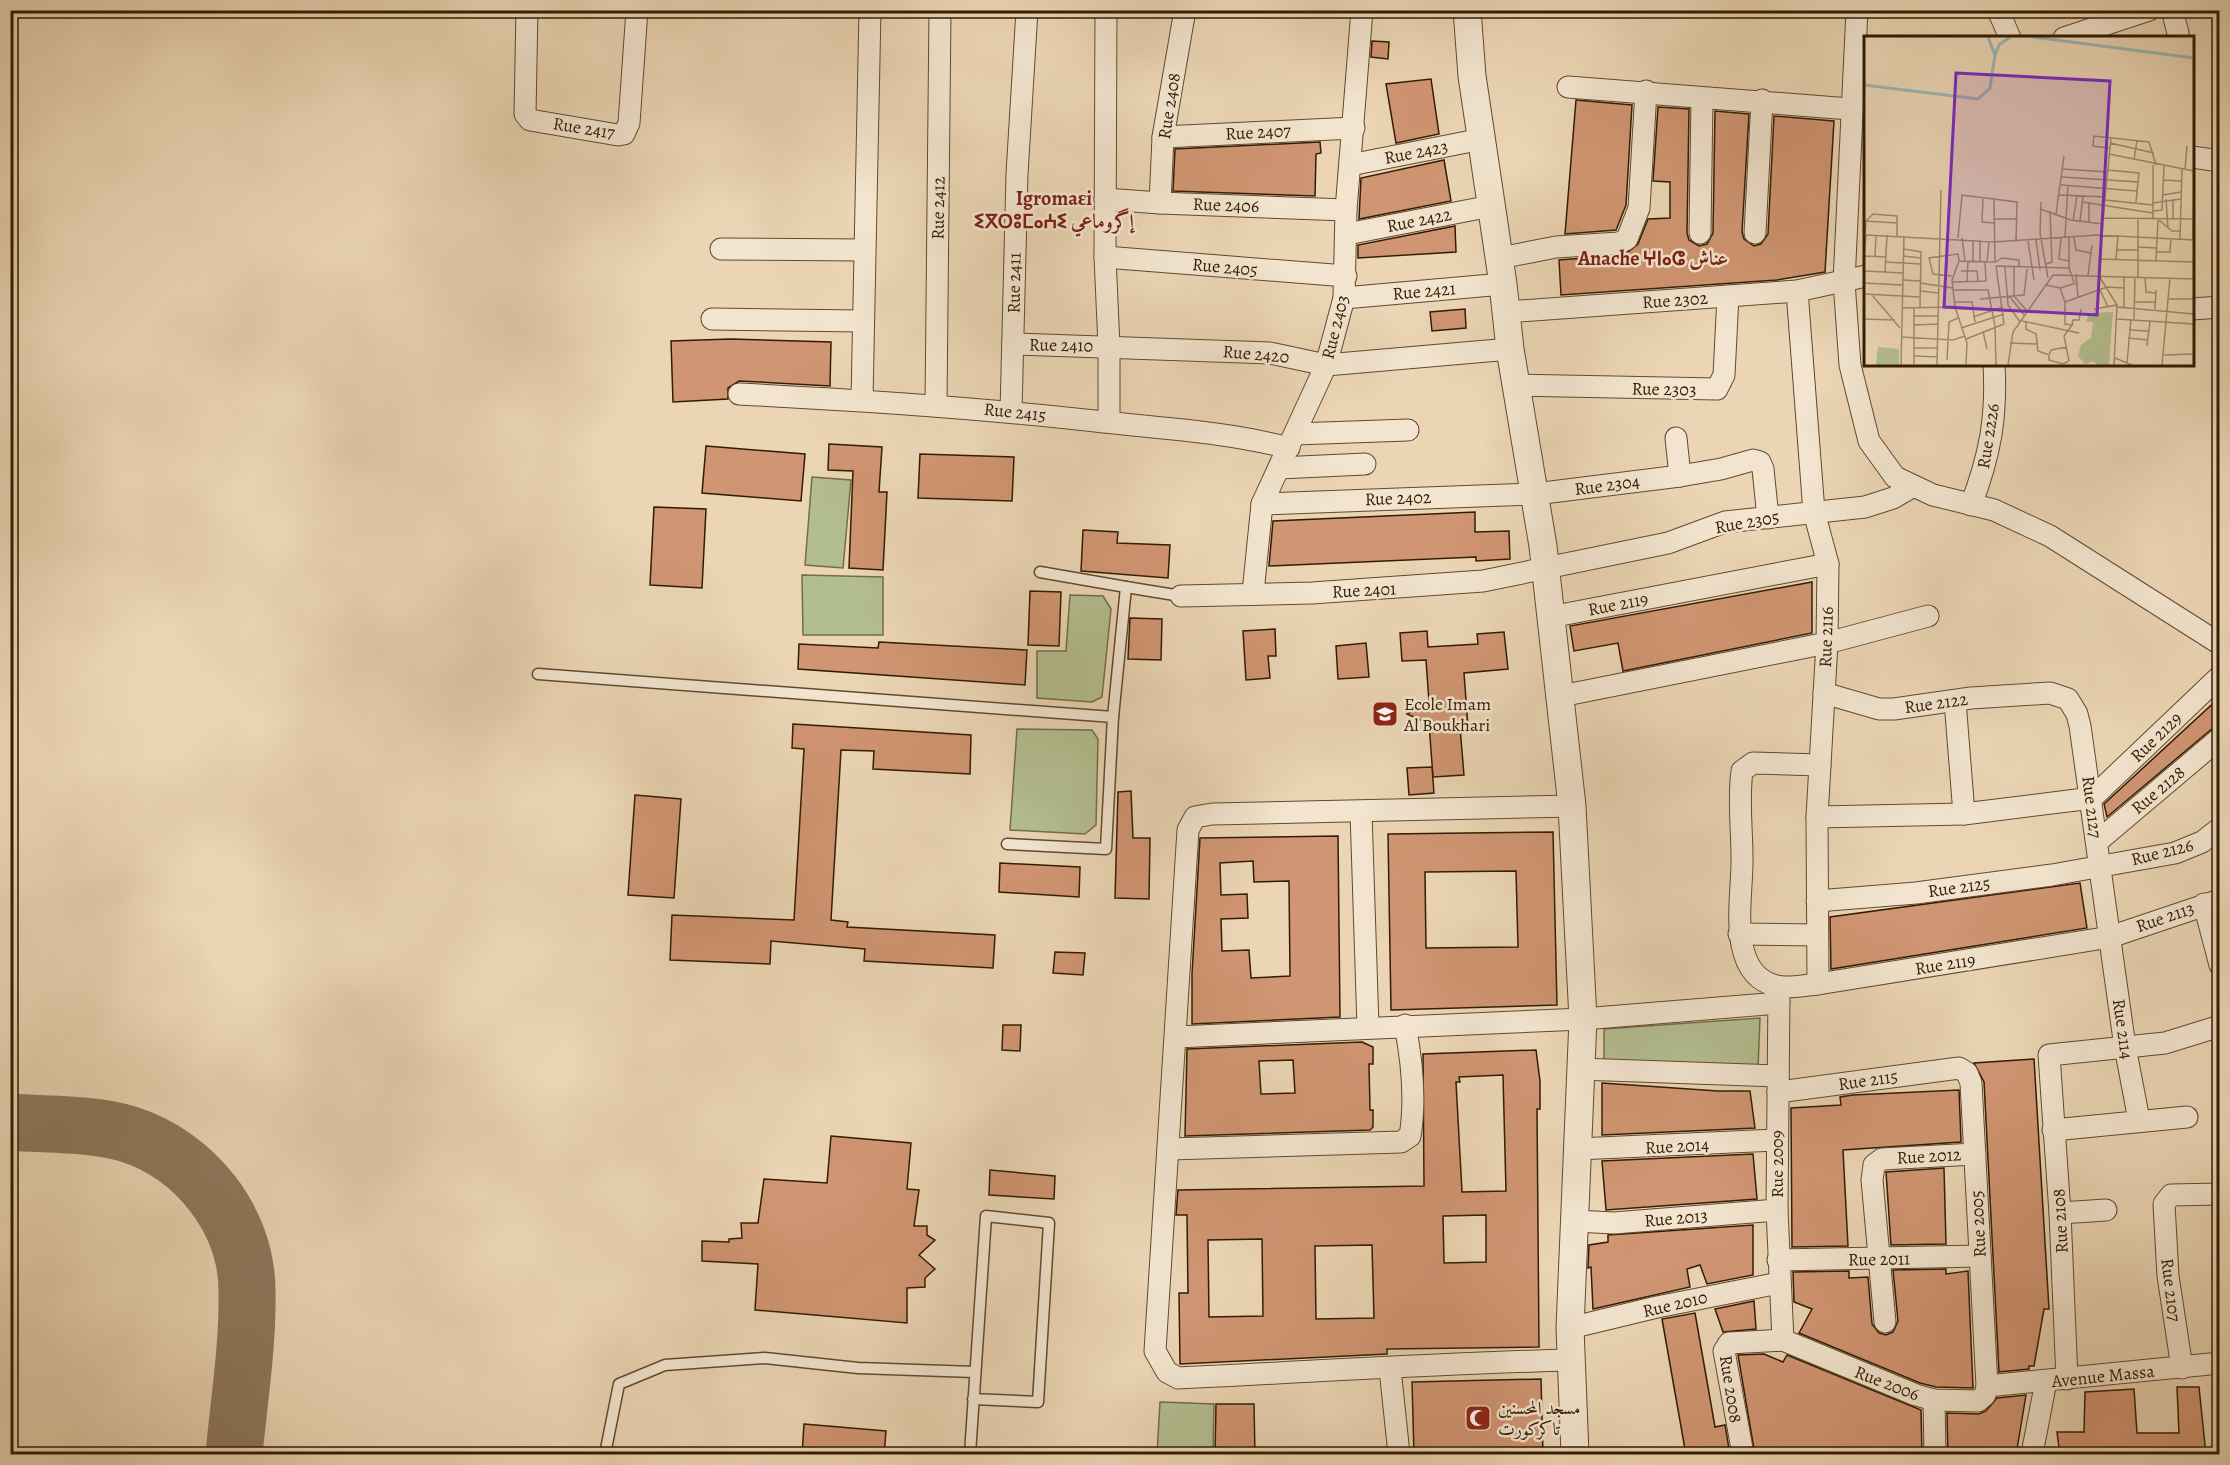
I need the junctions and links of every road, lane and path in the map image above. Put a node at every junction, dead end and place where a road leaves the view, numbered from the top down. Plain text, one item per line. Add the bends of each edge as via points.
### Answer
1 (527, 10) edge
2 (637, 10) edge
3 (870, 10) edge
4 (940, 10) edge
5 (1027, 10) edge
6 (1106, 10) edge
7 (1185, 10) edge
8 (1362, 10) edge
9 (1467, 10) edge
10 (1857, 10) edge
11 (1998, 10) edge
12 (2149, 10) edge
13 (2172, 10) edge
14 (2178, 33) dead end
15 (2009, 36) edge
16 (2070, 36) edge
17 (1568, 87) dead end
18 (1646, 91) junction
19 (1702, 98) junction
20 (1762, 100) junction
21 (1850, 109) junction
22 (1354, 128) junction
23 (1162, 137) junction
24 (1482, 139) junction
25 (2194, 157) edge
26 (2220, 161) edge
27 (1350, 165) junction
28 (1105, 199) junction
29 (1160, 203) junction
30 (1491, 207) junction
31 (1346, 210) junction
32 (1856, 219) edge
33 (1700, 233) dead end
34 (1755, 233) dead end
35 (1347, 234) junction
36 (721, 249) dead end
37 (864, 250) junction
38 (1105, 257) junction
39 (1500, 258) junction
40 (1346, 276) junction
41 (1864, 277) edge
42 (1844, 282) junction
43 (1503, 284) junction
44 (1797, 291) junction
45 (1728, 296) junction
46 (1344, 298) junction
47 (2220, 307) edge
48 (2194, 309) edge
49 (1506, 312) junction
50 (712, 319) dead end
51 (862, 321) junction
52 (1013, 344) junction
53 (1109, 346) junction
54 (1510, 349) junction
55 (1326, 364) junction
56 (1995, 366) edge
57 (1516, 386) junction
58 (739, 394) dead end
59 (862, 400) junction
60 (936, 405) junction
61 (1011, 412) junction
62 (1109, 422) junction
63 (1408, 430) dead end
64 (1676, 438) dead end
65 (1292, 441) junction
66 (1365, 464) dead end
67 (1279, 468) junction
68 (1680, 476) junction
69 (1912, 488) junction
70 (1535, 494) junction
71 (1262, 504) junction
72 (1971, 505) junction
73 (1814, 512) junction
74 (1768, 518) junction
75 (1828, 564) junction
76 (1546, 570) junction
77 (1040, 572) dead end
78 (1126, 587) junction
79 (1253, 593) junction
80 (1181, 596) joint
81 (1928, 616) dead end
82 (1550, 617) junction
83 (1827, 643) junction
84 (2220, 644) edge
85 (538, 674) dead end
86 (2220, 676) edge
87 (1824, 693) junction
88 (2050, 693) joint
89 (1561, 696) junction
90 (1955, 701) junction
91 (1113, 717) junction
92 (2220, 738) edge
93 (1820, 765) junction
94 (2092, 798) junction
95 (1572, 806) junction
96 (1361, 812) junction
97 (1964, 814) junction
98 (1817, 817) junction
99 (2220, 828) edge
100 (2097, 842) junction
101 (1007, 844) dead end
102 (2099, 866) junction
103 (1817, 901) junction
104 (2212, 902) edge
105 (1739, 934) junction
106 (1817, 935) junction
107 (2110, 937) junction
108 (2220, 965) edge
109 (1818, 984) junction
110 (1779, 995) junction
111 (1583, 1019) junction
112 (1405, 1025) junction
113 (2220, 1026) edge
114 (1368, 1027) junction
115 (1176, 1037) junction
116 (2125, 1047) junction
117 (1959, 1068) joint
118 (1581, 1069) junction
119 (1778, 1084) junction
120 (2187, 1117) dead end
121 (2139, 1120) junction
122 (2053, 1130) junction
123 (1776, 1140) junction
124 (1169, 1149) junction
125 (1577, 1149) junction
126 (1975, 1154) junction
127 (2220, 1194) edge
128 (1777, 1210) junction
129 (2106, 1210) dead end
130 (2060, 1213) junction
131 (1575, 1221) junction
132 (1980, 1256) junction
133 (1778, 1260) junction
134 (1880, 1260) junction
135 (1779, 1283) junction
136 (1885, 1322) dead end
137 (1570, 1328) junction
138 (1783, 1340) junction
139 (1571, 1360) junction
140 (2220, 1363) edge
141 (2182, 1368) junction
142 (1390, 1369) junction
143 (975, 1372) junction
144 (2057, 1380) junction
145 (1987, 1386) junction
146 (973, 1399) junction
147 (1934, 1400) junction
148 (605, 1455) edge
149 (970, 1455) edge
150 (1399, 1455) edge
151 (1575, 1455) edge
152 (1743, 1455) edge
153 (1935, 1455) edge
154 (2032, 1455) edge

1 - 2 street, Rue 2417 via 525,114 530,120 618,135 624,134 629,123
3 - 37 street
4 - 60 street, Rue 2412
5 - 52 street, Rue 2411 via 1017,174
6 - 28 street
7 - 23 street, Rue 2408
8 - 22 street, Rue 2403
9 - 24 street
10 - 21 street
11 - 15 street
12 - 16 street
13 - 14 street
17 - 18 street
18 - 19 street
18 - 39 street via 1639,208 1627,239
19 - 20 street
19 - 33 street
20 - 21 street
20 - 34 street
21 - 32 street
22 - 23 street, Rue 2407
22 - 27 street, Rue 2403
23 - 29 street, Rue 2408
24 - 27 street, Rue 2423
24 - 30 street
25 - 26 street
27 - 31 street, Rue 2403
28 - 29 street, Rue 2406
28 - 38 street
29 - 31 street, Rue 2406
30 - 35 street, Rue 2422
30 - 39 street
31 - 35 street, Rue 2403
32 - 42 street
35 - 40 street, Rue 2403
36 - 37 street
37 - 51 street
38 - 40 street, Rue 2405
38 - 53 street
39 - 43 street
40 - 46 street, Rue 2403
41 - 42 street, Rue 2302
42 - 44 street, Rue 2302
42 - 69 street via 1850,365 1869,441 1895,477
43 - 46 street, Rue 2421
43 - 49 street
44 - 45 street, Rue 2302
44 - 73 street, Rue 2116
45 - 49 street, Rue 2302
45 - 57 street, Rue 2303 via 1724,375 1717,388
46 - 55 street, Rue 2403
47 - 48 street
49 - 54 street
50 - 51 street
51 - 59 street
52 - 53 street, Rue 2410
52 - 61 street, Rue 2411
53 - 55 street, Rue 2420 via 1270,353
53 - 62 street
54 - 55 street, Rue 2420
54 - 57 street
55 - 65 street, Rue 2403
56 - 72 street, Rue 2226 via 1987,463
57 - 70 street
58 - 59 street, Rue 2415
59 - 60 street, Rue 2415
60 - 61 street, Rue 2415
61 - 62 street, Rue 2415
62 - 65 street, Rue 2415
63 - 65 street, Rue 2415
64 - 68 street
65 - 67 street, Rue 2403
66 - 67 street
67 - 71 street, Rue 2403
68 - 70 street, Rue 2304
68 - 74 street, Rue 2304 via 1758,461 1763,469
69 - 72 street
69 - 73 street, Rue 2305 via 1865,507
70 - 71 street, Rue 2402
70 - 76 street
71 - 79 street, Rue 2403
72 - 84 street via 1994,510 2050,536
73 - 74 street, Rue 2305
73 - 75 street, Rue 2116
74 - 76 street, Rue 2305 via 1725,522 1668,543
75 - 82 street, Rue 2119
75 - 83 street, Rue 2116
76 - 79 street, Rue 2401 via 1433,586
76 - 82 street
77 - 78 lane
78 - 80 lane
78 - 91 lane
79 - 80 street, Rue 2401
81 - 83 street
82 - 89 street
83 - 87 street, Rue 2116
83 - 89 street
85 - 91 lane
86 - 94 street, Rue 2129
87 - 90 street, Rue 2122 via 1879,709
87 - 93 street, Rue 2116
88 - 90 street, Rue 2122
88 - 94 street, Rue 2127 via 2068,699 2077,714
89 - 95 street
90 - 97 street
91 - 101 lane via 1106,849
92 - 100 street, Rue 2128
93 - 98 street, Rue 2116
93 - 105 street via 1753,763 1742,771
94 - 97 street
94 - 100 street, Rue 2127
95 - 96 street
95 - 111 street
96 - 114 street
96 - 115 street via 1195,817 1188,830
97 - 98 street
98 - 103 street, Rue 2116
99 - 102 street, Rue 2126 via 2202,842 2175,853
100 - 102 street, Rue 2127
102 - 103 street, Rue 2125 via 1916,893
102 - 107 street, Rue 2127
103 - 106 street, Rue 2116
104 - 107 street, Rue 2113
104 - 108 street
105 - 106 street
105 - 110 street via 1742,949 1756,973
106 - 109 street, Rue 2116
107 - 109 street, Rue 2119
107 - 116 street, Rue 2114
109 - 110 street, Rue 2119
110 - 111 street, Rue 2119
110 - 119 street, Rue 2009
111 - 112 street, Rue 2119
111 - 118 street
112 - 114 street, Rue 2119
112 - 124 street via 1410,1051 1412,1122 1410,1136 1401,1142
113 - 116 street via 2164,1043
114 - 115 street, Rue 2119
115 - 124 street
116 - 121 street, Rue 2114
116 - 122 street, Rue 2108 via 2049,1055
117 - 119 street, Rue 2115
117 - 126 street, Rue 2005 via 1967,1073 1971,1083
118 - 119 street, Rue 2115
118 - 125 street
119 - 123 street, Rue 2009
120 - 121 street
121 - 122 street
122 - 130 street, Rue 2108
123 - 125 street, Rue 2014
123 - 128 street, Rue 2009
124 - 142 street via 1155,1351 1167,1372 1178,1378
125 - 131 street
126 - 132 street, Rue 2005
126 - 134 street, Rue 2012 via 1882,1159 1874,1165
127 - 141 street, Rue 2107 via 2171,1195 2163,1212
128 - 131 street, Rue 2013 via 1614,1223
128 - 133 street, Rue 2009
129 - 130 street
130 - 144 street, Rue 2108
131 - 137 street
132 - 134 street, Rue 2011
132 - 145 street, Rue 2005
133 - 134 street, Rue 2011
133 - 135 street, Rue 2009
134 - 136 street
135 - 137 street, Rue 2010
135 - 138 street, Rue 2009
137 - 139 street
138 - 147 street, Rue 2006
138 - 152 street, Rue 2008 via 1725,1346 1727,1381
139 - 142 street via 1426,1364
139 - 151 street
140 - 141 street, Avenue Massa
141 - 144 street, Avenue Massa
142 - 150 street
143 - 146 lane
143 - 146 lane via 986,1216 1049,1223 1038,1402
143 - 148 lane via 858,1368 765,1358 665,1365 620,1384
144 - 145 street, Avenue Massa
144 - 154 street, Rue 2108
145 - 147 street, Rue 2006 via 1978,1401
146 - 149 lane
147 - 153 street

